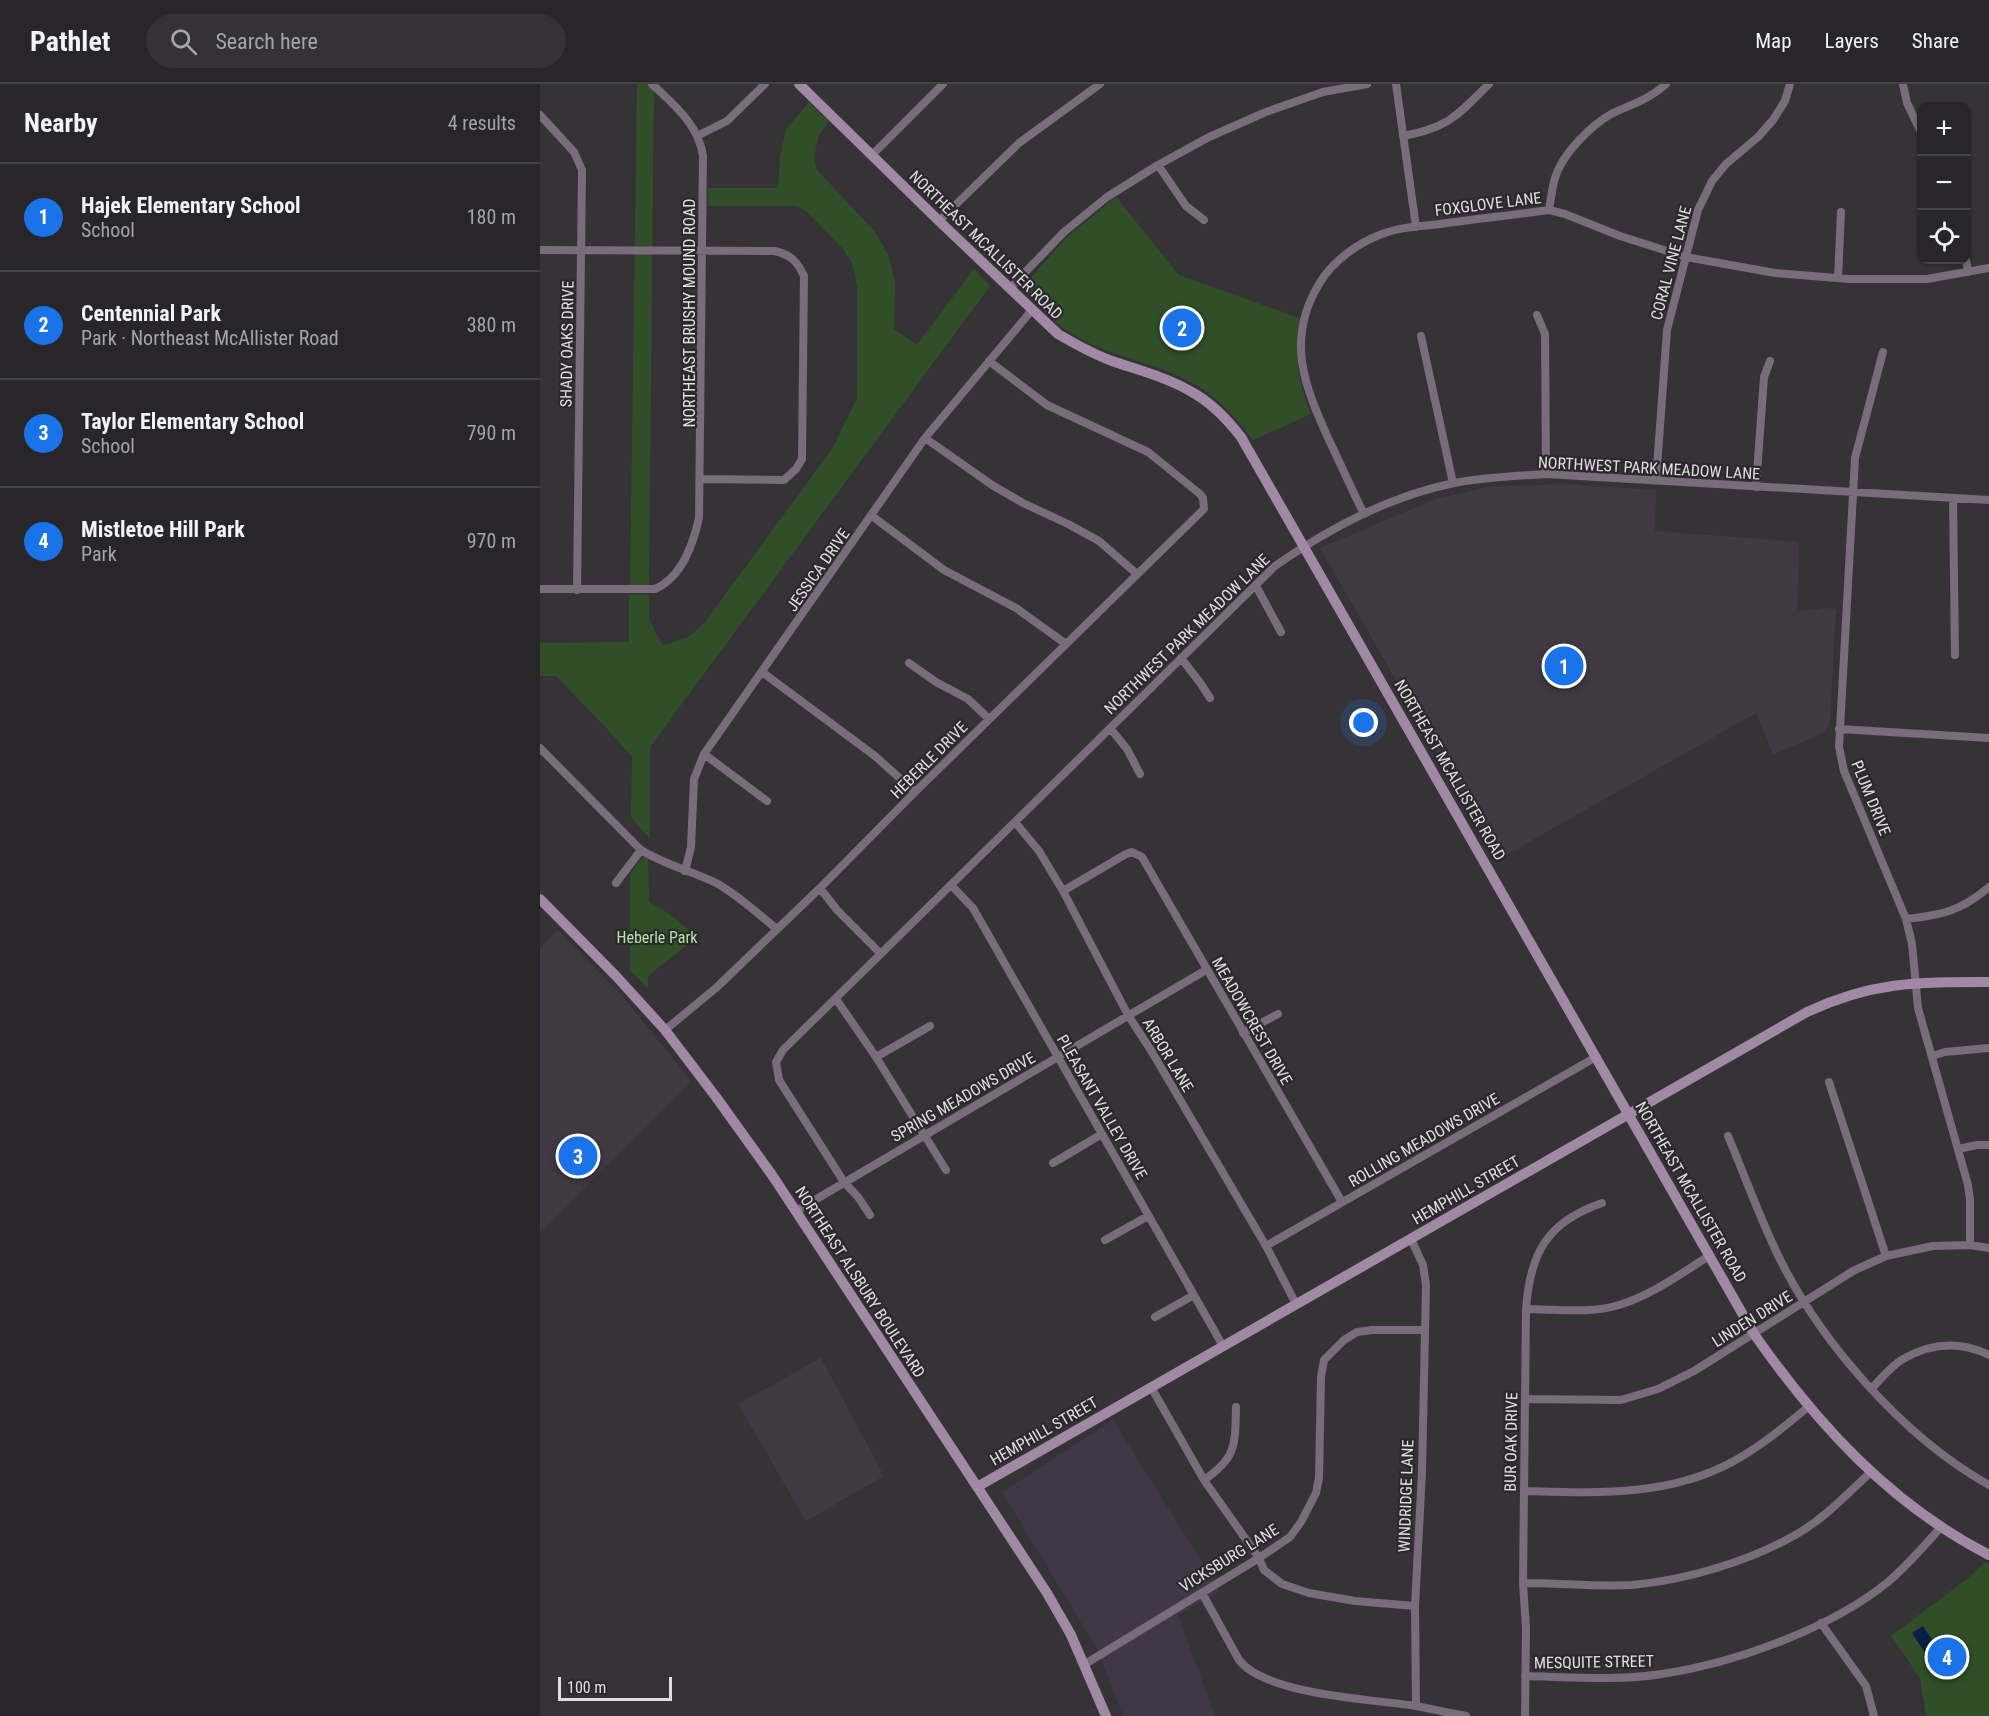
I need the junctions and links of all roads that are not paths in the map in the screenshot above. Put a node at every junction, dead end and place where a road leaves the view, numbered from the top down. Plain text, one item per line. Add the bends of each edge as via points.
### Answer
1 (652, 84) edge
2 (765, 84) edge
3 (799, 84) edge
4 (943, 84) edge
5 (1100, 84) edge
6 (1367, 84) edge
7 (1396, 84) edge
8 (1489, 84) edge
9 (1665, 84) edge
10 (1790, 84) edge
11 (1903, 84) edge
12 (540, 114) edge
13 (1917, 124) edge
14 (697, 136) junction
15 (1403, 136) junction
16 (872, 155) junction
17 (1158, 165) junction
18 (1549, 210) junction
19 (1841, 212) dead end
20 (939, 220) junction
21 (1204, 220) dead end
22 (1416, 227) junction
23 (540, 250) edge
24 (581, 250) junction
25 (703, 251) junction
26 (1686, 257) junction
27 (1967, 264) edge
28 (1989, 268) edge
29 (1968, 272) junction
30 (1838, 278) junction
31 (1010, 288) junction
32 (1032, 310) junction
33 (1537, 315) dead end
34 (1421, 336) dead end
35 (1883, 352) dead end
36 (1770, 361) dead end
37 (989, 362) junction
38 (925, 438) junction
39 (1546, 474) junction
40 (701, 479) junction
41 (1656, 481) junction
42 (1453, 483) junction
43 (1756, 487) junction
44 (1854, 491) junction
45 (1953, 498) junction
46 (1989, 500) edge
47 (1364, 514) junction
48 (872, 516) junction
49 (1304, 546) junction
50 (1137, 574) junction
51 (1256, 586) junction
52 (540, 589) edge
53 (577, 590) junction
54 (1281, 632) dead end
55 (1066, 644) junction
56 (1955, 655) dead end
57 (1181, 658) junction
58 (909, 663) dead end
59 (762, 672) junction
60 (1210, 698) dead end
61 (989, 719) junction
62 (1110, 728) junction
63 (1839, 729) junction
64 (1989, 738) edge
65 (540, 748) edge
66 (704, 754) junction
67 (1140, 774) dead end
68 (915, 792) junction
69 (767, 801) dead end
70 (1015, 822) junction
71 (641, 850) junction
72 (685, 871) junction
73 (616, 883) dead end
74 (951, 885) junction
75 (1989, 887) edge
76 (819, 888) junction
77 (1063, 891) junction
78 (540, 899) edge
79 (1906, 919) junction
80 (777, 929) junction
81 (881, 954) junction
82 (1206, 970) junction
83 (1989, 982) edge
84 (1916, 983) junction
85 (836, 999) junction
86 (1278, 1014) dead end
87 (1128, 1016) junction
88 (930, 1026) dead end
89 (665, 1030) junction
90 (1243, 1033) junction
91 (1989, 1048) edge
92 (876, 1056) junction
93 (1596, 1056) junction
94 (1932, 1056) junction
95 (1058, 1057) junction
96 (1829, 1082) dead end
97 (1629, 1114) junction
98 (926, 1134) junction
99 (1102, 1134) junction
100 (1728, 1136) dead end
101 (1989, 1145) edge
102 (1958, 1149) junction
103 (1053, 1163) dead end
104 (946, 1170) dead end
105 (844, 1182) junction
106 (1342, 1202) junction
107 (1602, 1203) dead end
108 (796, 1211) junction
109 (870, 1215) dead end
110 (1149, 1216) junction
111 (1411, 1239) junction
112 (1105, 1240) dead end
113 (1970, 1245) junction
114 (1266, 1246) junction
115 (1989, 1248) edge
116 (1709, 1256) junction
117 (1886, 1256) junction
118 (1194, 1295) junction
119 (1804, 1302) junction
120 (1296, 1304) junction
121 (1526, 1309) junction
122 (1155, 1317) dead end
123 (1425, 1330) junction
124 (1754, 1334) junction
125 (1222, 1346) junction
126 (1989, 1355) edge
127 (1151, 1387) junction
128 (1871, 1389) junction
129 (1525, 1399) junction
130 (1236, 1407) dead end
131 (1808, 1407) junction
132 (1871, 1472) junction
133 (1204, 1480) junction
134 (1989, 1485) edge
135 (977, 1487) junction
136 (1524, 1491) junction
137 (1942, 1526) junction
138 (1989, 1555) edge
139 (1259, 1558) junction
140 (1523, 1583) junction
141 (1202, 1593) junction
142 (1415, 1606) junction
143 (1821, 1623) junction
144 (1085, 1664) junction
145 (1525, 1676) junction
146 (1416, 1706) junction
147 (1106, 1716) edge
148 (1466, 1716) edge
149 (1525, 1716) edge
150 (1874, 1716) edge

1 - 14 street, NORTHEAST BRUSHY MOUND ROAD via 688,119
2 - 14 street via 727,121
3 - 16 street, NORTHEAST MCALLISTER ROAD
4 - 16 street
5 - 20 street via 1019,143
6 - 17 street via 1323,92 1266,112 1209,136
7 - 15 street
8 - 15 street via 1443,125
9 - 18 street via 1641,102 1590,129 1571,150 1556,176
10 - 26 street, CORAL VINE LANE via 1773,120 1712,181 1698,210
11 - 13 street
12 - 24 street, SHADY OAKS DRIVE via 574,152 582,171
14 - 25 street, NORTHEAST BRUSHY MOUND ROAD via 703,156
15 - 22 street
16 - 20 street, NORTHEAST MCALLISTER ROAD
17 - 21 street via 1186,206
17 - 31 street via 1107,197 1064,232
18 - 22 street, FOXGLOVE LANE
18 - 26 street, FOXGLOVE LANE
19 - 30 street
20 - 31 street, NORTHEAST MCALLISTER ROAD
22 - 47 street, FOXGLOVE LANE via 1382,234 1340,259 1324,275 1303,322 1300,350 1310,398
23 - 24 street
24 - 25 street
24 - 53 street, SHADY OAKS DRIVE
25 - 40 street, NORTHEAST BRUSHY MOUND ROAD
25 - 40 street via 775,251 792,258 804,276 802,459 784,480
26 - 30 street, FOXGLOVE LANE via 1775,273
26 - 41 street, CORAL VINE LANE via 1667,330
27 - 29 street
28 - 29 street, FOXGLOVE LANE
29 - 30 street, FOXGLOVE LANE via 1927,279
31 - 32 street, NORTHEAST MCALLISTER ROAD
32 - 37 street, JESSICA DRIVE
32 - 49 street, NORTHEAST MCALLISTER ROAD via 1058,334 1080,347 1174,382 1227,419 1242,437
33 - 39 street via 1545,334
34 - 42 street
35 - 44 street, PLUM DRIVE via 1855,458
36 - 43 street via 1764,377
37 - 38 street, JESSICA DRIVE
37 - 50 street, HEBERLE DRIVE via 1047,405 1156,457 1200,494 1204,504 1201,513
38 - 48 street, JESSICA DRIVE
38 - 50 street via 992,485 1099,541
39 - 41 street, NORTHWEST PARK MEADOW LANE
39 - 42 street, NORTHWEST PARK MEADOW LANE
40 - 53 street, NORTHEAST BRUSHY MOUND ROAD via 695,536 677,573 664,585 655,590
41 - 43 street, NORTHWEST PARK MEADOW LANE
42 - 47 street, NORTHWEST PARK MEADOW LANE
43 - 44 street, NORTHWEST PARK MEADOW LANE
44 - 45 street, NORTHWEST PARK MEADOW LANE
44 - 63 street, PLUM DRIVE
45 - 46 street, NORTHWEST PARK MEADOW LANE
45 - 56 street
47 - 49 street, NORTHWEST PARK MEADOW LANE
48 - 55 street via 944,570 1016,608
48 - 59 street, JESSICA DRIVE
49 - 51 street, NORTHWEST PARK MEADOW LANE via 1275,566
49 - 93 street, NORTHEAST MCALLISTER ROAD
50 - 55 street, HEBERLE DRIVE
51 - 54 street
51 - 57 street, NORTHWEST PARK MEADOW LANE
52 - 53 street, NORTHEAST BRUSHY MOUND ROAD
55 - 61 street, HEBERLE DRIVE
57 - 60 street
57 - 62 street, NORTHWEST PARK MEADOW LANE
58 - 61 street via 968,699
59 - 66 street, JESSICA DRIVE
59 - 68 street via 875,756
61 - 68 street, HEBERLE DRIVE
62 - 67 street via 1128,749
62 - 70 street, NORTHWEST PARK MEADOW LANE
63 - 64 street
63 - 79 street, PLUM DRIVE via 1844,771
65 - 71 street
66 - 69 street
66 - 72 street, JESSICA DRIVE via 694,779 691,847
68 - 76 street, HEBERLE DRIVE
70 - 74 street, NORTHWEST PARK MEADOW LANE
70 - 77 street, ARBOR LANE via 1039,851
71 - 72 street
71 - 73 street
72 - 80 street via 718,885
74 - 81 street, NORTHWEST PARK MEADOW LANE
74 - 95 street, PLEASANT VALLEY DRIVE via 973,908
75 - 79 street via 1951,912
76 - 80 street, HEBERLE DRIVE
76 - 81 street
77 - 82 street, MEADOWCREST DRIVE via 1126,854 1138,854
77 - 87 street, ARBOR LANE
78 - 89 street, NORTHEAST ALSBURY BOULEVARD
79 - 84 street, PLUM DRIVE
80 - 89 street, HEBERLE DRIVE
81 - 85 street, NORTHWEST PARK MEADOW LANE
82 - 87 street, SPRING MEADOWS DRIVE
82 - 90 street, MEADOWCREST DRIVE
83 - 84 street, HEMPHILL STREET
84 - 94 street, PLUM DRIVE via 1918,1008
84 - 97 street, HEMPHILL STREET via 1867,990 1825,1004
85 - 92 street
85 - 105 street, NORTHWEST PARK MEADOW LANE via 783,1050 777,1062 779,1080
86 - 90 street
87 - 95 street, SPRING MEADOWS DRIVE
87 - 114 street, ARBOR LANE
88 - 92 street
89 - 108 street, NORTHEAST ALSBURY BOULEVARD
90 - 106 street, MEADOWCREST DRIVE
91 - 94 street
92 - 98 street
93 - 97 street, NORTHEAST MCALLISTER ROAD
93 - 106 street, ROLLING MEADOWS DRIVE
94 - 102 street, PLUM DRIVE
95 - 98 street, SPRING MEADOWS DRIVE
95 - 99 street, PLEASANT VALLEY DRIVE
96 - 117 street
97 - 111 street, HEMPHILL STREET
97 - 116 street, NORTHEAST MCALLISTER ROAD
98 - 104 street
98 - 105 street, SPRING MEADOWS DRIVE
99 - 103 street
99 - 110 street, PLEASANT VALLEY DRIVE
100 - 119 street via 1776,1251
101 - 102 street
102 - 113 street, PLUM DRIVE via 1970,1200
105 - 108 street, SPRING MEADOWS DRIVE
105 - 109 street
106 - 114 street, ROLLING MEADOWS DRIVE
107 - 121 street, BUR OAK DRIVE via 1582,1210 1547,1239 1528,1282
108 - 135 street, NORTHEAST ALSBURY BOULEVARD
110 - 112 street
110 - 118 street, PLEASANT VALLEY DRIVE
111 - 120 street, HEMPHILL STREET
111 - 123 street, WINDRIDGE LANE via 1423,1265
113 - 115 street, LINDEN DRIVE
113 - 117 street, LINDEN DRIVE via 1933,1246
114 - 120 street, ARBOR LANE
116 - 121 street via 1645,1295 1618,1306
116 - 124 street, NORTHEAST MCALLISTER ROAD
117 - 119 street, LINDEN DRIVE via 1853,1271
118 - 122 street
118 - 125 street, PLEASANT VALLEY DRIVE
119 - 124 street, LINDEN DRIVE
119 - 128 street via 1836,1349
120 - 125 street, HEMPHILL STREET
121 - 129 street, BUR OAK DRIVE
123 - 139 street, VICKSBURG LANE via 1357,1332 1324,1360 1316,1493 1290,1537
123 - 142 street, WINDRIDGE LANE
124 - 129 street, LINDEN DRIVE via 1667,1385 1621,1400
124 - 131 street, NORTHEAST MCALLISTER ROAD
125 - 127 street, HEMPHILL STREET
126 - 128 street via 1973,1347 1946,1344 1924,1350 1901,1360
127 - 133 street
127 - 135 street, HEMPHILL STREET
128 - 134 street via 1920,1437
129 - 136 street, BUR OAK DRIVE
130 - 133 street via 1231,1452 1220,1469
131 - 132 street, NORTHEAST MCALLISTER ROAD
131 - 136 street via 1771,1438 1732,1462 1688,1480 1604,1493
132 - 137 street, NORTHEAST MCALLISTER ROAD
132 - 140 street via 1798,1533 1740,1560 1681,1578 1631,1585
133 - 139 street
135 - 144 street, NORTHEAST ALSBURY BOULEVARD via 1047,1593
136 - 140 street, BUR OAK DRIVE
137 - 138 street, NORTHEAST MCALLISTER ROAD
137 - 143 street, MESQUITE STREET via 1888,1582
139 - 141 street, VICKSBURG LANE
139 - 142 street via 1264,1570 1282,1584 1309,1593
140 - 145 street, BUR OAK DRIVE
141 - 144 street, VICKSBURG LANE
141 - 146 street via 1244,1667 1267,1680 1322,1693
142 - 146 street, WINDRIDGE LANE
143 - 145 street, MESQUITE STREET via 1717,1663 1661,1675
143 - 150 street via 1866,1686
144 - 147 street, NORTHEAST ALSBURY BOULEVARD
145 - 149 street, BUR OAK DRIVE
146 - 148 street

